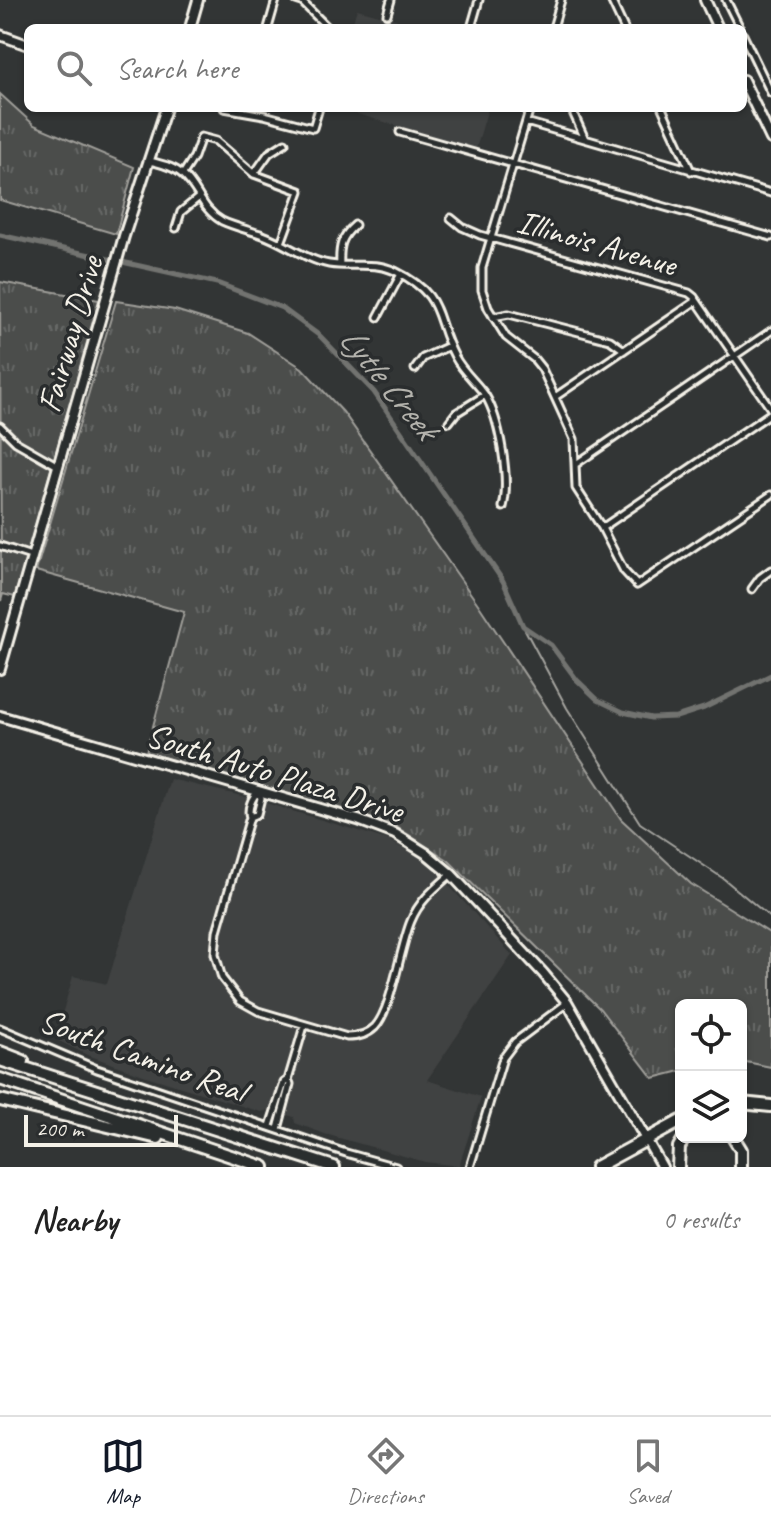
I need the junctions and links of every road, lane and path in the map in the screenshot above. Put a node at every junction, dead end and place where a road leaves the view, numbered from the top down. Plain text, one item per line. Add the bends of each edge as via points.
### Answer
1 (198, 0) edge
2 (276, 0) edge
3 (296, 0) edge
4 (391, 0) edge
5 (479, 0) edge
6 (561, 0) edge
7 (611, 0) edge
8 (705, 0) edge
9 (726, 0) edge
10 (387, 14) dead end
11 (191, 24) edge
12 (269, 24) edge
13 (324, 24) edge
14 (472, 24) edge
15 (554, 24) edge
16 (622, 24) edge
17 (716, 24) edge
18 (738, 24) edge
19 (0, 35) edge
20 (747, 43) edge
21 (24, 44) edge
22 (747, 88) edge
23 (771, 93) edge
24 (165, 112) edge
25 (247, 112) edge
26 (318, 112) edge
27 (529, 112) edge
28 (573, 112) edge
29 (664, 112) edge
30 (526, 122) junction
31 (400, 132) dead end
32 (585, 139) junction
33 (771, 139) edge
34 (285, 143) dead end
35 (150, 161) junction
36 (513, 165) junction
37 (691, 171) junction
38 (183, 174) junction
39 (254, 174) junction
40 (771, 193) edge
41 (198, 198) junction
42 (451, 218) dead end
43 (355, 225) dead end
44 (176, 228) dead end
45 (771, 237) edge
46 (491, 238) junction
47 (281, 243) junction
48 (340, 265) junction
49 (401, 274) junction
50 (696, 300) junction
51 (378, 317) dead end
52 (493, 317) junction
53 (771, 331) edge
54 (449, 346) junction
55 (624, 350) junction
56 (735, 356) junction
57 (415, 369) dead end
58 (485, 395) junction
59 (555, 397) junction
60 (771, 411) edge
61 (449, 422) dead end
62 (0, 426) edge
63 (576, 465) junction
64 (59, 466) junction
65 (771, 495) edge
66 (503, 507) dead end
67 (602, 528) junction
68 (0, 546) edge
69 (32, 556) junction
70 (771, 570) edge
71 (752, 589) dead end
72 (0, 669) edge
73 (0, 716) edge
74 (258, 792) junction
75 (451, 874) junction
76 (567, 1002) junction
77 (304, 1026) junction
78 (0, 1028) edge
79 (0, 1052) edge
80 (0, 1060) edge
81 (62, 1078) junction
82 (0, 1079) edge
83 (288, 1080) junction
84 (0, 1100) edge
85 (747, 1104) edge
86 (771, 1106) edge
87 (675, 1124) edge
88 (270, 1126) junction
89 (278, 1129) junction
90 (647, 1139) junction
91 (681, 1143) edge
92 (737, 1143) edge
93 (218, 1152) junction
94 (264, 1167) edge
95 (334, 1167) edge
96 (396, 1167) edge
97 (470, 1167) edge
98 (596, 1167) edge
99 (662, 1167) edge
100 (678, 1167) edge
101 (741, 1167) edge

1 - 11 street
2 - 12 street
3 - 13 street
4 - 10 street
5 - 14 street
6 - 15 street
7 - 16 street
8 - 17 street
9 - 18 street
19 - 21 street
20 - 23 street
22 - 33 street
24 - 35 street, Fairway Drive
25 - 26 street via 313,128
27 - 30 street
28 - 32 street
29 - 37 street
30 - 32 street
30 - 36 street
31 - 36 street
32 - 37 street
34 - 39 street via 265,157
35 - 38 street
35 - 64 street, Fairway Drive
36 - 45 street
36 - 46 street
37 - 40 street
38 - 39 street via 201,137 216,141
38 - 41 street
39 - 47 street via 300,191
41 - 44 street via 181,212
41 - 47 street via 222,221
42 - 46 street, Illinois Avenue
43 - 48 street via 342,240
46 - 50 street, Illinois Avenue via 683,291
46 - 52 street via 481,281
47 - 48 street via 317,261
48 - 49 street via 378,265
49 - 51 street
49 - 54 street via 434,302
50 - 55 street
50 - 56 street, Illinois Avenue
52 - 55 street via 509,314 610,340
52 - 59 street via 506,337 538,363
53 - 56 street
54 - 57 street via 423,358
54 - 58 street
55 - 59 street
56 - 60 street, Illinois Avenue
56 - 63 street
58 - 61 street
58 - 66 street via 501,444
59 - 63 street via 574,439
60 - 67 street
62 - 64 street via 16,442
63 - 67 street via 576,488
64 - 69 street, Fairway Drive
65 - 67 street via 637,585
68 - 69 street
69 - 72 street, Fairway Drive
70 - 71 street
73 - 74 street, South Auto Plaza Drive
74 - 75 street, South Auto Plaza Drive via 381,828 409,841
74 - 77 street via 257,814 250,817 217,931 217,964 229,988 248,1006
75 - 76 street, South Auto Plaza Drive
75 - 77 street via 411,921 376,1027 360,1037 347,1037
76 - 90 street, South Auto Plaza Drive
76 - 97 street via 515,1042 503,1058
77 - 83 street
78 - 88 street, South Camino Real via 97,1069
79 - 81 highway
80 - 81 highway
81 - 95 highway
82 - 93 highway
83 - 88 street
83 - 89 street
84 - 93 highway
85 - 86 highway
87 - 90 highway
88 - 89 street, South Camino Real
89 - 96 street, South Camino Real
90 - 98 highway
90 - 99 street, South Auto Plaza Drive
91 - 100 highway
92 - 101 highway
93 - 94 highway

